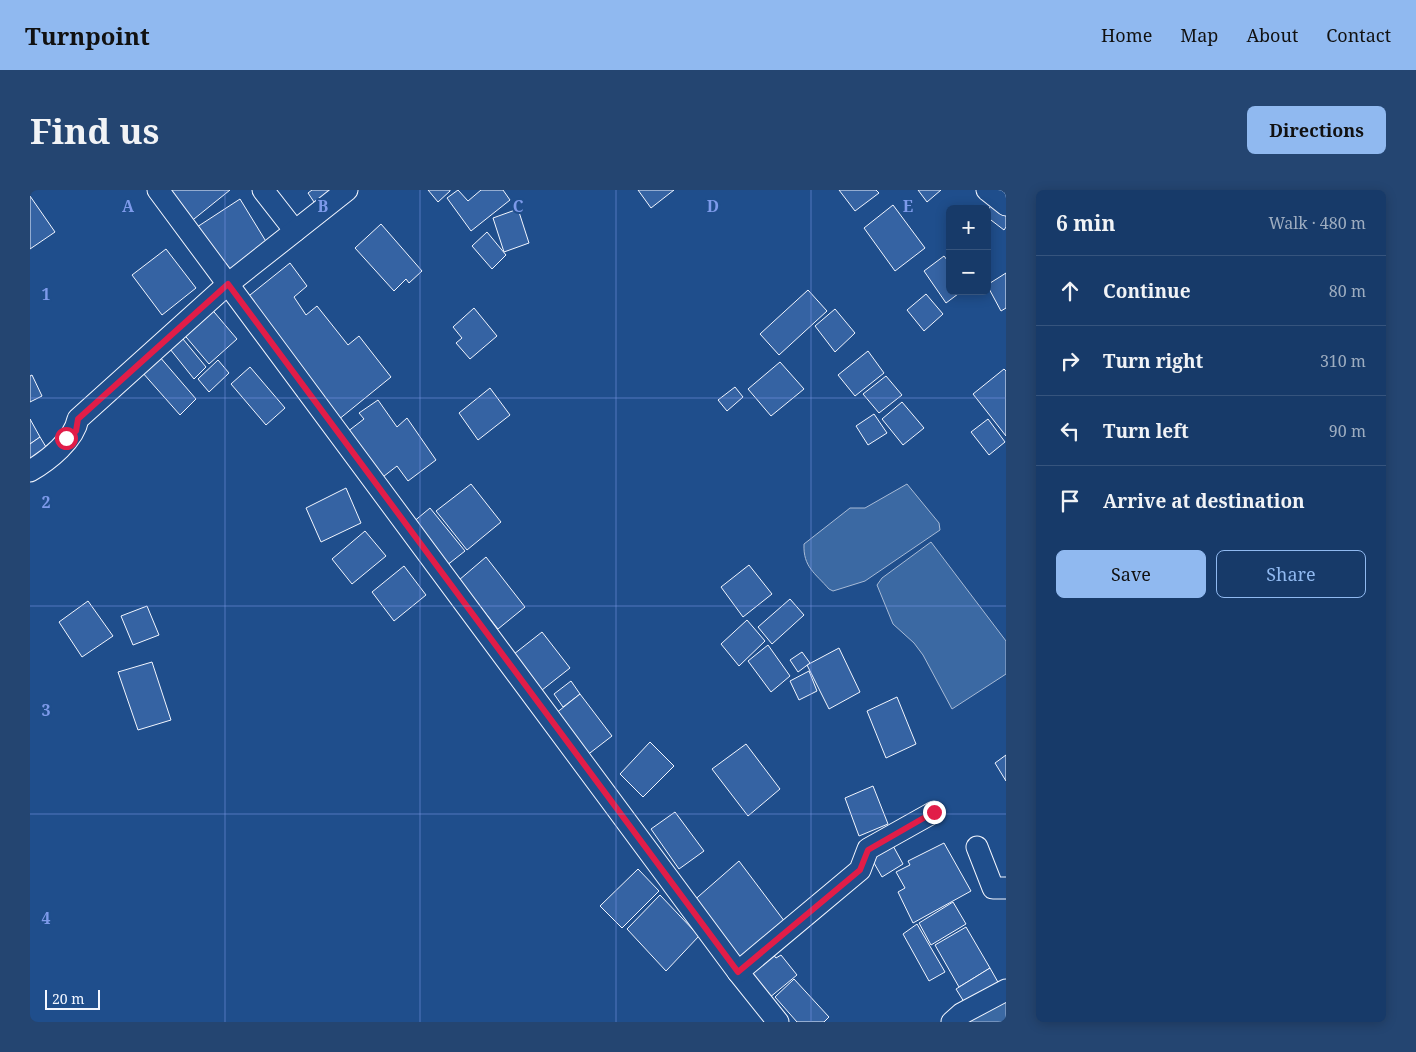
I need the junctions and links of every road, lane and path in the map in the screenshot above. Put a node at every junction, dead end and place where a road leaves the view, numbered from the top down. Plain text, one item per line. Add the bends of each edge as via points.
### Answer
1 (158, 190) edge
2 (263, 190) edge
3 (347, 190) edge
4 (987, 190) edge
5 (1006, 205) edge
6 (294, 231) junction
7 (228, 284) junction
8 (30, 471) edge
9 (934, 812) dead end
10 (976, 847) dead end
11 (1006, 888) edge
12 (738, 972) junction
13 (1006, 990) edge
14 (778, 1022) edge
15 (952, 1022) edge

1 - 7 street
2 - 6 street
3 - 6 street
4 - 5 street
6 - 7 street
7 - 8 street via 78,419 76,431 66,438 62,447
7 - 12 street
9 - 12 street via 868,850 860,870
10 - 11 street via 993,888
12 - 14 street
13 - 15 street

